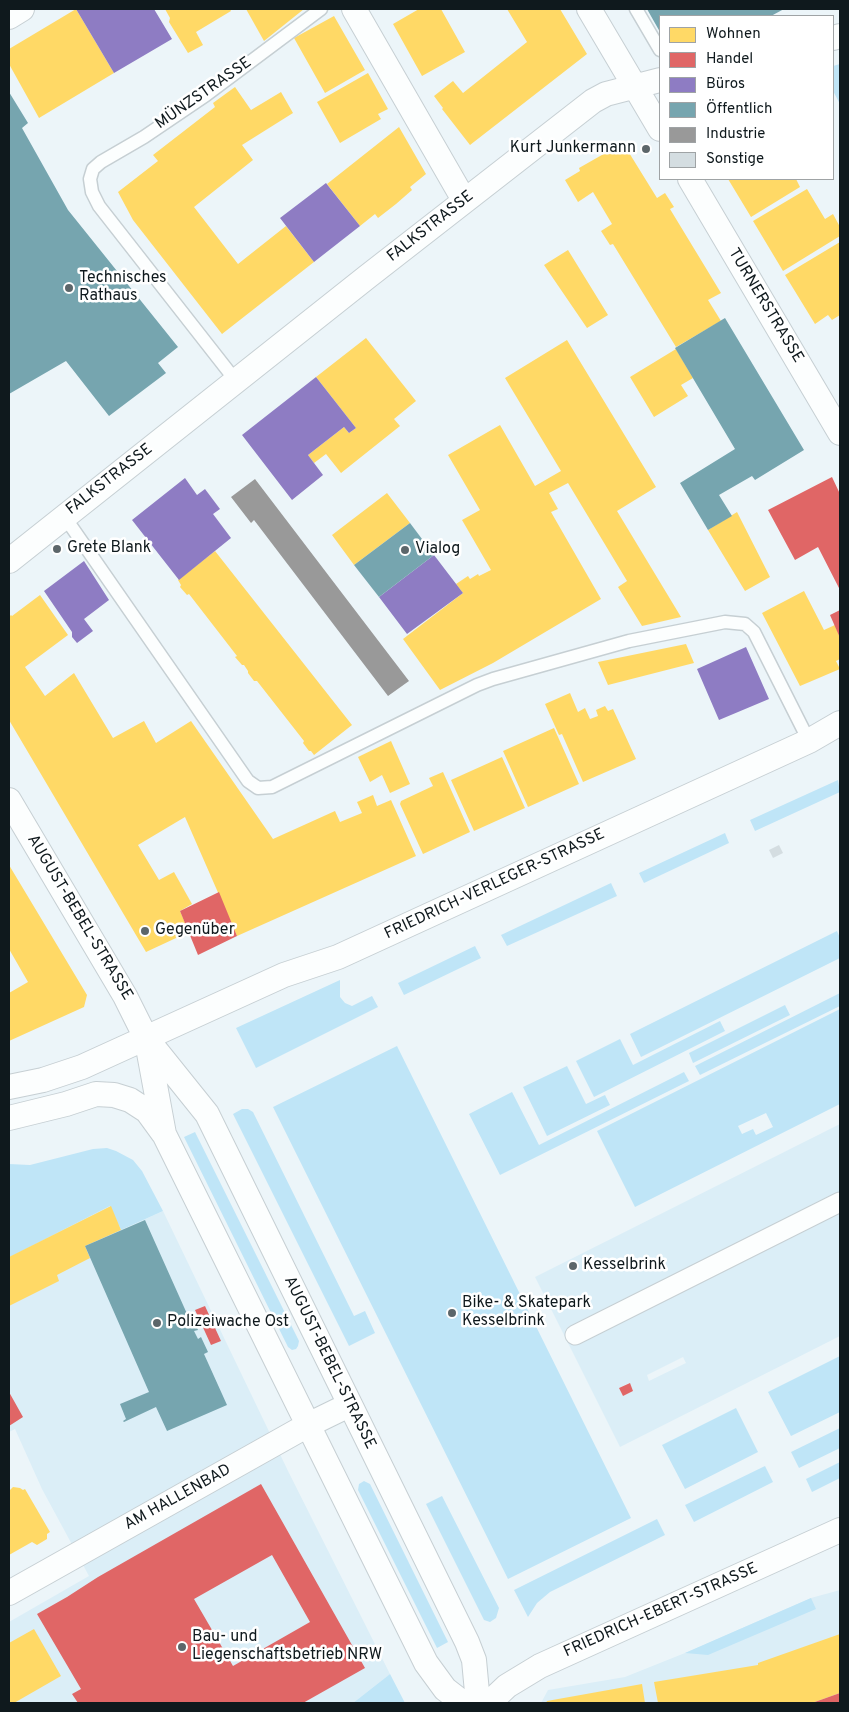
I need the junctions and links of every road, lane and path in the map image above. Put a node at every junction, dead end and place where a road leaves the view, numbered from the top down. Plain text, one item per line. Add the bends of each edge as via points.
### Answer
1 (22, 9) edge
2 (321, 9) edge
3 (354, 9) edge
4 (589, 9) edge
5 (636, 9) edge
6 (9, 17) edge
7 (659, 48) edge
8 (659, 80) edge
9 (635, 86) junction
10 (659, 127) edge
11 (691, 180) edge
12 (464, 200) junction
13 (236, 381) junction
14 (840, 433) edge
15 (64, 516) junction
16 (9, 560) edge
17 (840, 723) edge
18 (809, 741) junction
19 (9, 800) edge
20 (146, 1038) junction
21 (9, 1087) edge
22 (9, 1118) edge
23 (164, 1134) junction
24 (840, 1202) edge
25 (575, 1335) dead end
26 (349, 1405) junction
27 (308, 1425) junction
28 (840, 1530) edge
29 (9, 1593) edge
30 (463, 1703) edge
31 (478, 1703) edge
32 (489, 1703) edge

1 - 6 street
2 - 13 lane, MÜNZSTRASSE via 206,95 101,162 93,169 90,179 99,206
3 - 12 street
4 - 9 street
5 - 7 lane
8 - 9 street, FALKSTRASSE
9 - 10 street
9 - 12 street, FALKSTRASSE via 606,94 593,102
11 - 14 street, TURNERSTRASSE
12 - 13 street, FALKSTRASSE
13 - 15 street, FALKSTRASSE
15 - 16 street, FALKSTRASSE
15 - 18 lane via 248,781 258,788 272,787 493,679 630,642 725,622 745,624 754,632
17 - 18 street, FRIEDRICH-VERLEGER-STRASSE
18 - 20 street, FRIEDRICH-VERLEGER-STRASSE via 338,957 284,975
19 - 20 street, AUGUST-BEBEL-STRASSE via 125,996
20 - 21 street, FRIEDRICH-VERLEGER-STRASSE via 82,1067
20 - 23 street, AUGUST-BEBEL-STRASSE
20 - 26 street, AUGUST-BEBEL-STRASSE via 207,1114
22 - 23 street via 96,1094 114,1095 147,1111
23 - 27 street, AUGUST-BEBEL-STRASSE
24 - 25 street
26 - 27 street, AM HALLENBAD
26 - 31 street, AUGUST-BEBEL-STRASSE via 467,1642 474,1660
27 - 29 street, AM HALLENBAD
27 - 30 street, AUGUST-BEBEL-STRASSE via 426,1663 445,1689
28 - 32 street, FRIEDRICH-EBERT-STRASSE via 540,1666 507,1686

